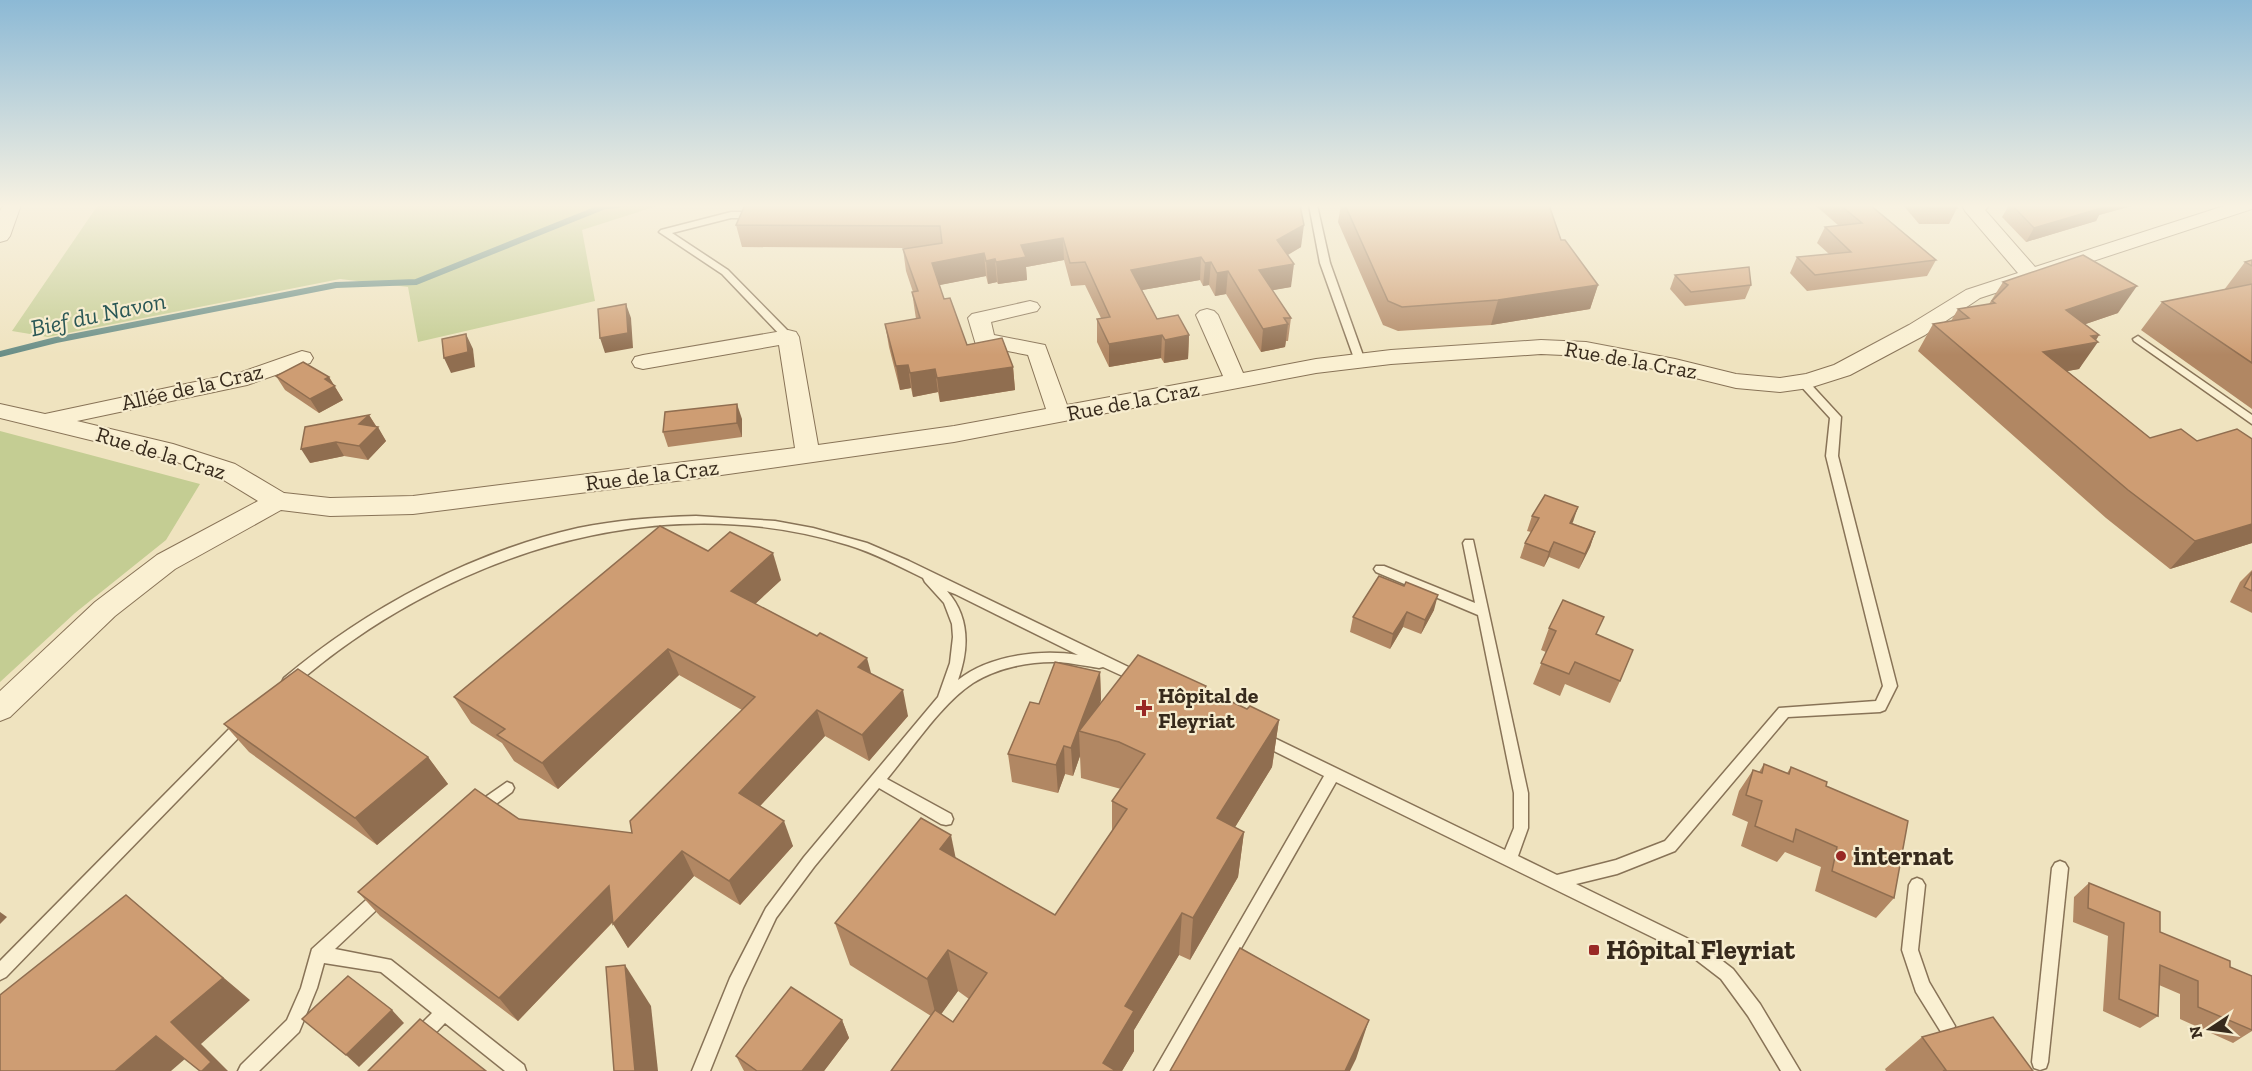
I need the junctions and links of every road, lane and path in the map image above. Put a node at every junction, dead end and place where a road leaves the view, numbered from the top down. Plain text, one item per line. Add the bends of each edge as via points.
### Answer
1 (699, 255) edge
2 (1323, 255) edge
3 (2014, 255) edge
4 (2092, 255) edge
5 (2031, 275) junction
6 (1030, 308) dead end
7 (1207, 315) dead end
8 (788, 337) junction
9 (2138, 339) dead end
10 (302, 358) dead end
11 (1360, 361) junction
12 (643, 362) dead end
13 (1236, 381) junction
14 (1802, 381) junction
15 (0, 411) edge
16 (1059, 414) junction
17 (2252, 420) edge
18 (47, 421) junction
19 (808, 455) junction
20 (278, 501) junction
21 (1469, 543) dead end
22 (1380, 569) dead end
23 (924, 574) junction
24 (1484, 612) junction
25 (1111, 665) junction
26 (1151, 684) edge
27 (279, 691) edge
28 (944, 700) junction
29 (0, 709) edge
30 (254, 713) edge
31 (1252, 734) edge
32 (1333, 774) junction
33 (877, 780) junction
34 (507, 788) dead end
35 (465, 819) edge
36 (946, 819) dead end
37 (1509, 860) junction
38 (2060, 868) dead end
39 (396, 882) edge
40 (1556, 882) junction
41 (1917, 885) dead end
42 (318, 954) junction
43 (0, 972) edge
44 (445, 1012) junction
45 (1947, 1026) dead end
46 (403, 1054) edge
47 (2040, 1062) dead end
48 (247, 1071) edge
49 (518, 1071) edge
50 (701, 1071) edge
51 (1162, 1071) edge
52 (1791, 1071) edge

1 - 8 lane via 725,272
2 - 11 lane
3 - 5 street
4 - 5 street, Rue de la Craz
5 - 14 street, Rue de la Craz via 1973,294 1917,330 1842,370
6 - 16 street via 978,318 984,340 1037,350
7 - 13 street
8 - 12 street
8 - 19 street
9 - 17 lane
10 - 18 street, Allée de la Craz via 247,378
11 - 13 street, Rue de la Craz
11 - 14 street, Rue de la Craz via 1541,346 1628,356 1737,381 1780,385
13 - 16 street, Rue de la Craz
14 - 40 lane via 1836,417 1832,456 1890,686 1880,706 1784,712 1670,846 1617,867
15 - 18 street, Rue de la Craz
16 - 19 street, Rue de la Craz
18 - 20 street, Rue de la Craz via 173,452 226,470
19 - 20 street, Rue de la Craz via 413,505 330,507
20 - 29 street via 166,562 105,609
21 - 24 lane
22 - 24 lane
23 - 25 lane
23 - 27 lane via 852,542 800,528 735,520 682,520 609,528 544,542 420,593 303,669
23 - 28 lane via 949,601 958,623 960,652 956,674
24 - 37 lane via 1521,793 1521,828
25 - 26 lane
25 - 28 lane via 1058,657 1026,659 969,679
28 - 33 lane
30 - 43 lane
31 - 32 lane
32 - 37 lane
32 - 51 lane
33 - 36 lane
33 - 50 lane via 771,913 736,984
34 - 35 lane
37 - 40 lane
38 - 47 lane
39 - 42 lane
40 - 52 lane via 1697,951 1727,974
41 - 45 lane via 1910,950 1922,986
42 - 44 lane via 385,965
42 - 48 lane via 293,1026
44 - 46 lane
44 - 49 lane

